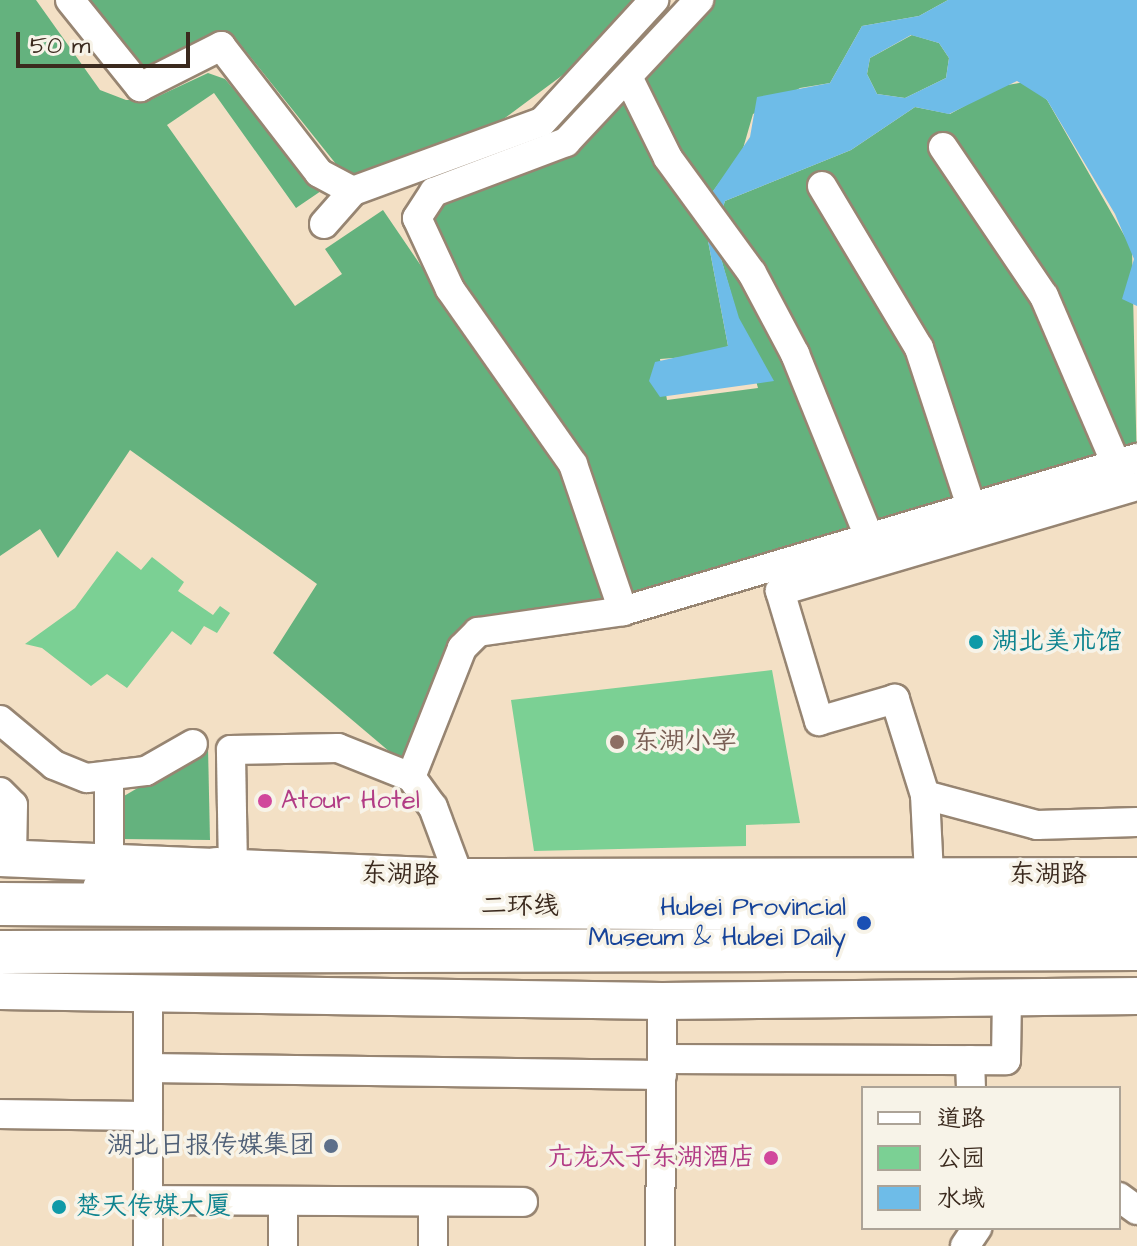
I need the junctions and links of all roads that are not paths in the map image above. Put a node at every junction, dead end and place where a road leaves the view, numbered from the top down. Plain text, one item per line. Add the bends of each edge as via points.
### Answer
1 (70, 0) edge
2 (654, 0) edge
3 (699, 0) edge
4 (628, 77) junction
5 (943, 147) dead end
6 (822, 186) dead end
7 (353, 191) junction
8 (324, 224) dead end
9 (1127, 461) edge
10 (1137, 486) edge
11 (972, 509) junction
12 (870, 540) junction
13 (623, 611) junction
14 (0, 720) edge
15 (193, 744) dead end
16 (411, 777) junction
17 (109, 779) junction
18 (0, 792) edge
19 (925, 795) junction
20 (1137, 822) edge
21 (6, 858) edge
22 (109, 863) junction
23 (225, 869) junction
24 (929, 874) junction
25 (1137, 876) edge
26 (459, 877) junction
27 (12, 904) edge
28 (1137, 911) edge
29 (1137, 949) edge
30 (1080, 950) junction
31 (0, 952) edge
32 (1137, 980) edge
33 (0, 991) edge
34 (148, 994) junction
35 (1137, 996) edge
36 (1007, 998) junction
37 (662, 1001) junction
38 (662, 1067) junction
39 (148, 1068) junction
40 (971, 1074) edge
41 (0, 1114) edge
42 (148, 1116) junction
43 (148, 1200) junction
44 (283, 1201) junction
45 (433, 1202) junction
46 (523, 1202) dead end
47 (148, 1246) edge
48 (283, 1246) edge
49 (433, 1246) edge
50 (660, 1246) edge

1 - 7 lane via 140,87 221,46 319,173
2 - 7 lane via 542,122
3 - 4 lane
4 - 12 lane via 711,222 752,273 795,354
4 - 13 lane via 566,142 434,192 417,218 450,289 573,464
5 - 9 lane via 1044,296
6 - 11 lane via 915,339
7 - 8 lane
9 - 11 lane
10 - 19 lane via 780,591 819,721 895,699
11 - 12 lane
12 - 13 lane
13 - 16 lane via 478,632 462,648
14 - 17 lane via 70,774
15 - 17 lane via 146,771
16 - 23 lane via 349,749 231,750
16 - 26 lane via 433,807
17 - 22 lane
18 - 21 lane via 13,805
19 - 20 lane via 1037,825
19 - 24 lane
21 - 22 main road, 东湖路
22 - 23 main road, 东湖路
23 - 26 main road, 东湖路
23 - 27 highway
24 - 25 main road, 东湖路
24 - 26 main road, 东湖路
27 - 28 highway, 二环线
29 - 30 highway, 二环线
30 - 31 highway, 二环线
30 - 32 highway
33 - 34 main road
34 - 37 main road
34 - 39 lane
35 - 36 main road
36 - 37 main road
36 - 40 lane via 1006,1060
37 - 38 lane
38 - 39 lane
38 - 40 lane
38 - 50 lane
39 - 42 lane
41 - 42 lane
42 - 43 lane
43 - 44 lane
43 - 47 lane
44 - 45 lane
44 - 48 lane
45 - 46 lane
45 - 49 lane

